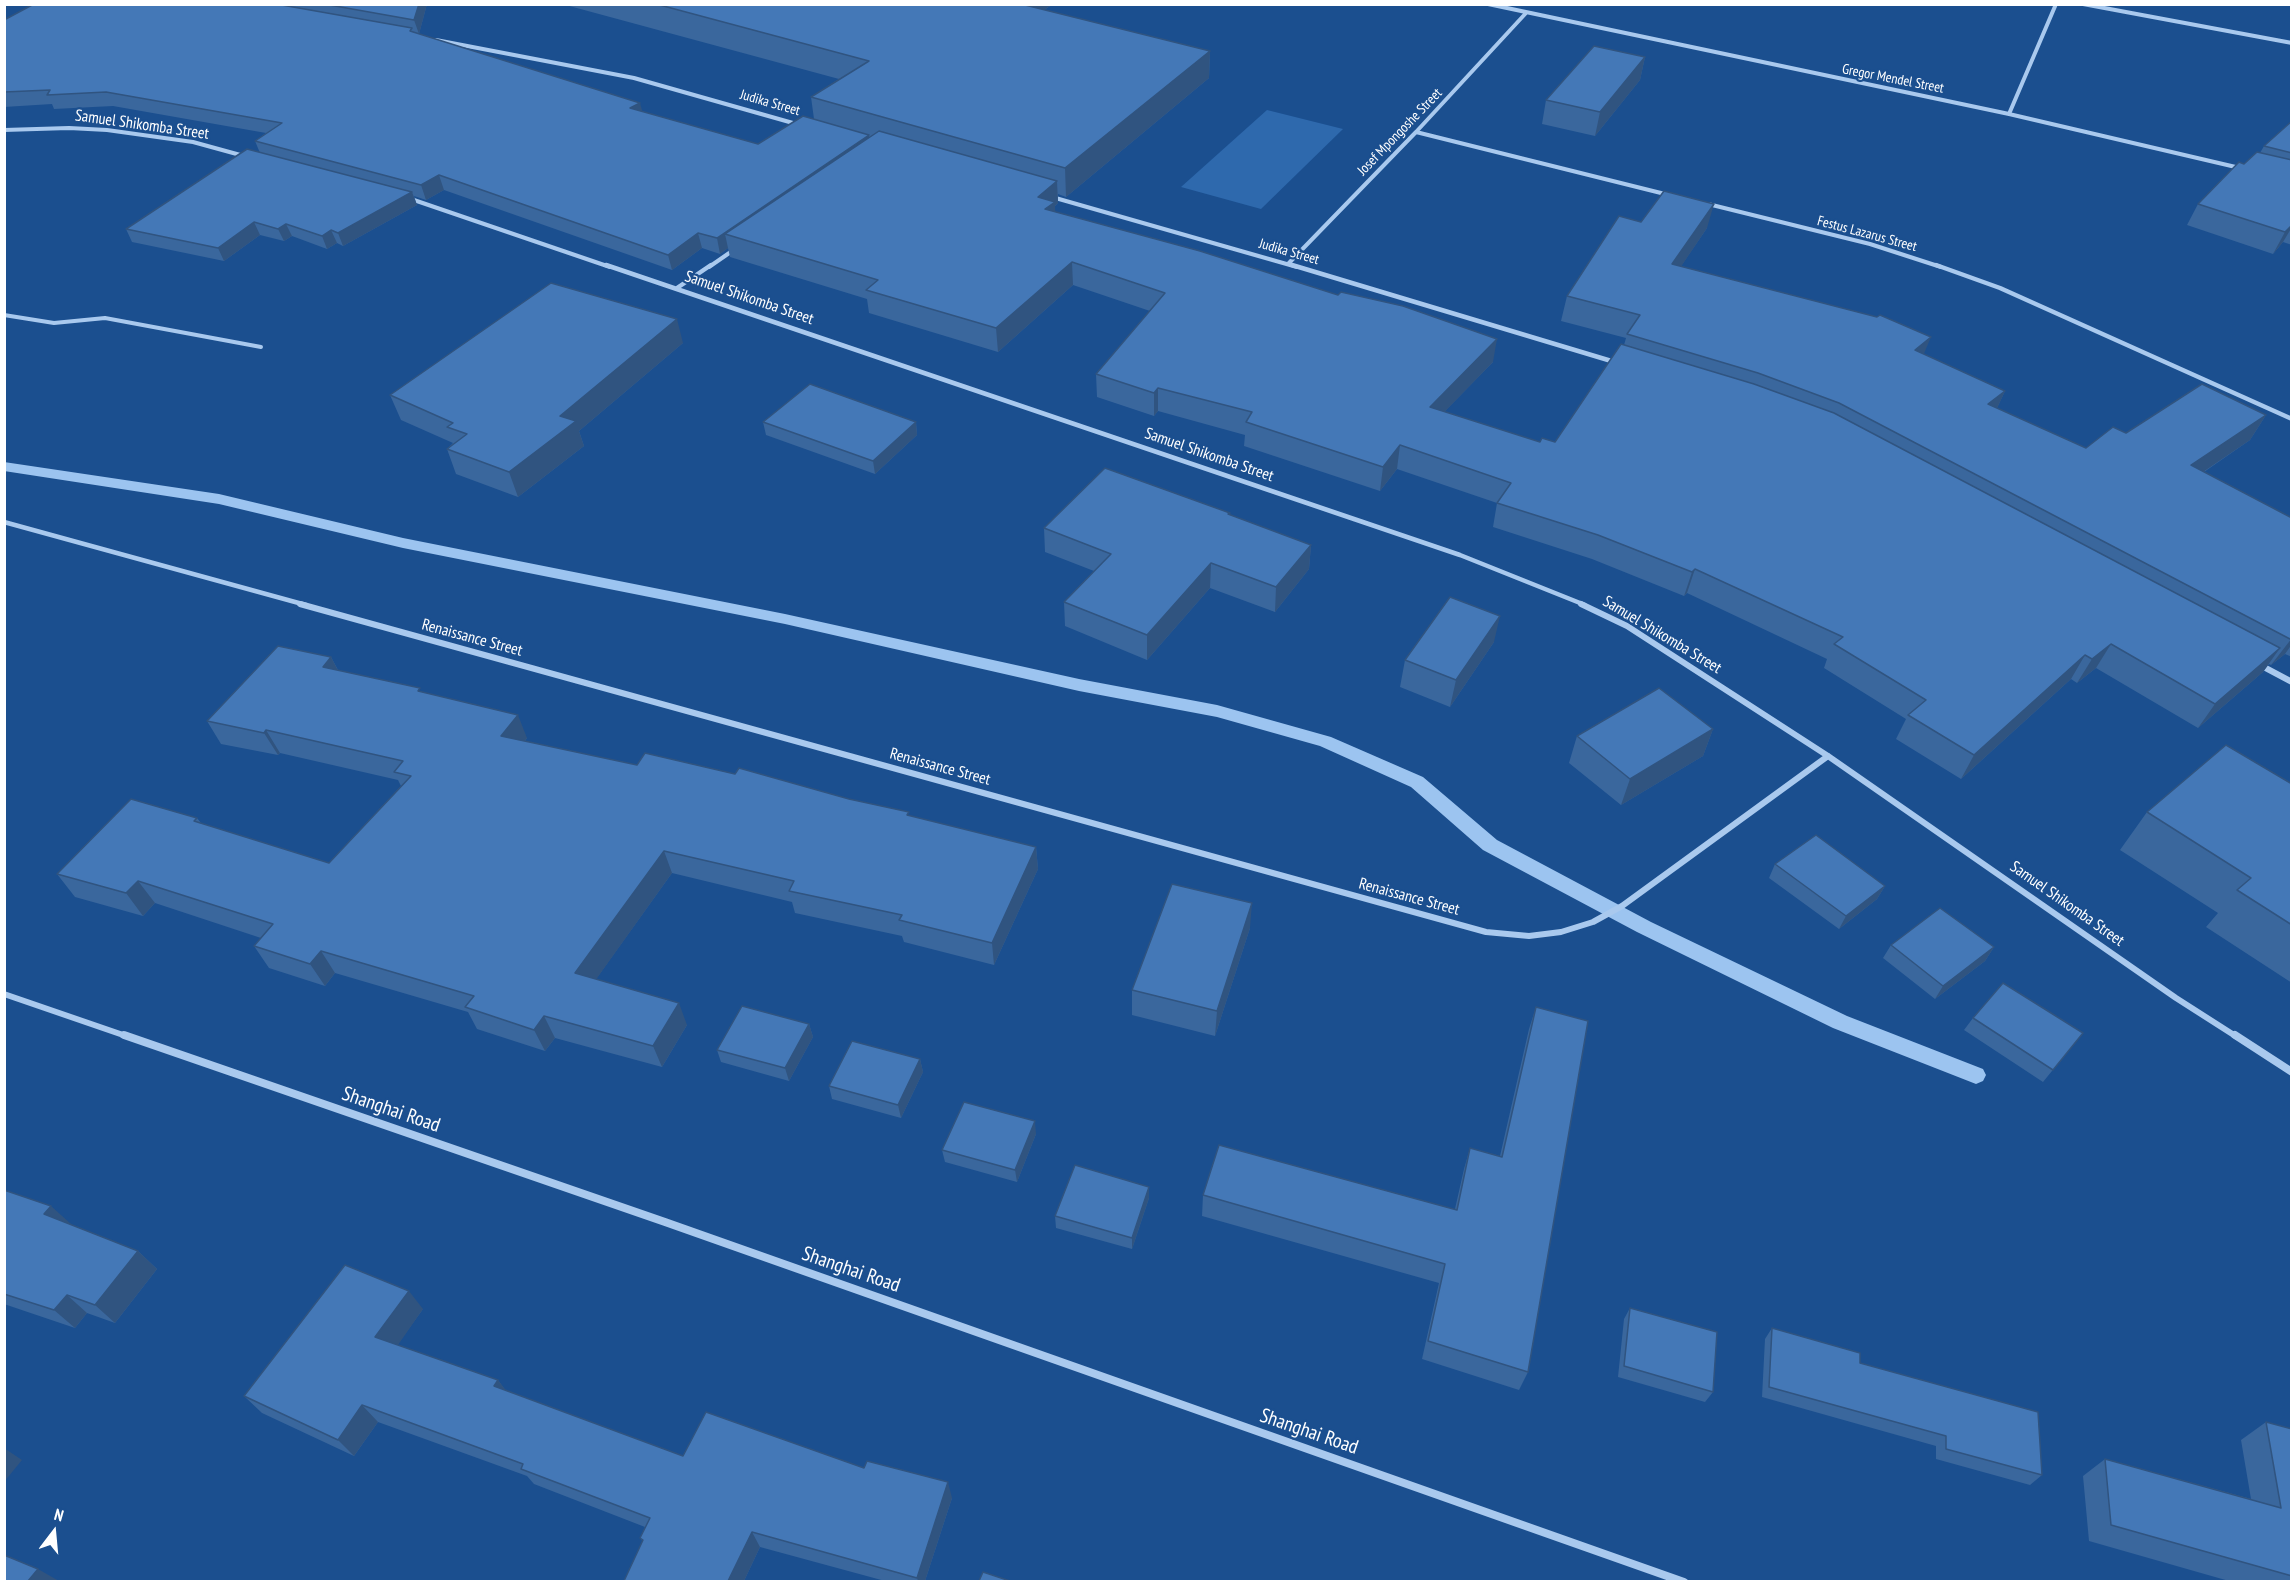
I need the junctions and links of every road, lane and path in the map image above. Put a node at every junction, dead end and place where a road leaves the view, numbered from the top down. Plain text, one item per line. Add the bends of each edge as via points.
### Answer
1 (1488, 4) edge
2 (2056, 4) edge
3 (2083, 4) edge
4 (1526, 13) junction
5 (430, 39) edge
6 (2292, 43) edge
7 (2009, 114) junction
8 (801, 125) edge
9 (4, 130) edge
10 (1416, 132) junction
11 (251, 157) edge
12 (2245, 169) edge
13 (1672, 195) edge
14 (401, 196) edge
15 (1050, 196) edge
16 (1707, 204) edge
17 (735, 248) edge
18 (1288, 264) junction
19 (677, 288) junction
20 (4, 315) edge
21 (261, 347) dead end
22 (1625, 366) edge
23 (2292, 419) edge
24 (4, 522) edge
25 (2253, 661) edge
26 (2292, 682) edge
27 (1828, 756) junction
28 (4, 994) edge
29 (2292, 1072) edge
30 (1684, 1581) edge

1 - 4 street, Gregor Mendel Street
2 - 7 street
3 - 6 street
4 - 7 street, Gregor Mendel Street
4 - 10 street, Josef Mpongoshe Street
5 - 8 street, Judika Street via 634,78
7 - 12 street, Gregor Mendel Street
9 - 11 street, Samuel Shikomba Street via 107,130 193,142
10 - 13 street
10 - 18 street, Josef Mpongoshe Street
14 - 19 street, Samuel Shikomba Street
15 - 18 street, Judika Street
16 - 23 street, Festus Lazarus Street via 1870,244 1958,272
17 - 19 street
18 - 22 street, Judika Street
19 - 27 street, Samuel Shikomba Street via 1448,551 1556,592 1627,626
20 - 21 lane via 54,323 105,318
24 - 27 street, Renaissance Street via 1486,932 1528,936 1593,922 1622,906
25 - 26 street
27 - 29 street, Samuel Shikomba Street via 2176,998
28 - 30 street, Shanghai Road

